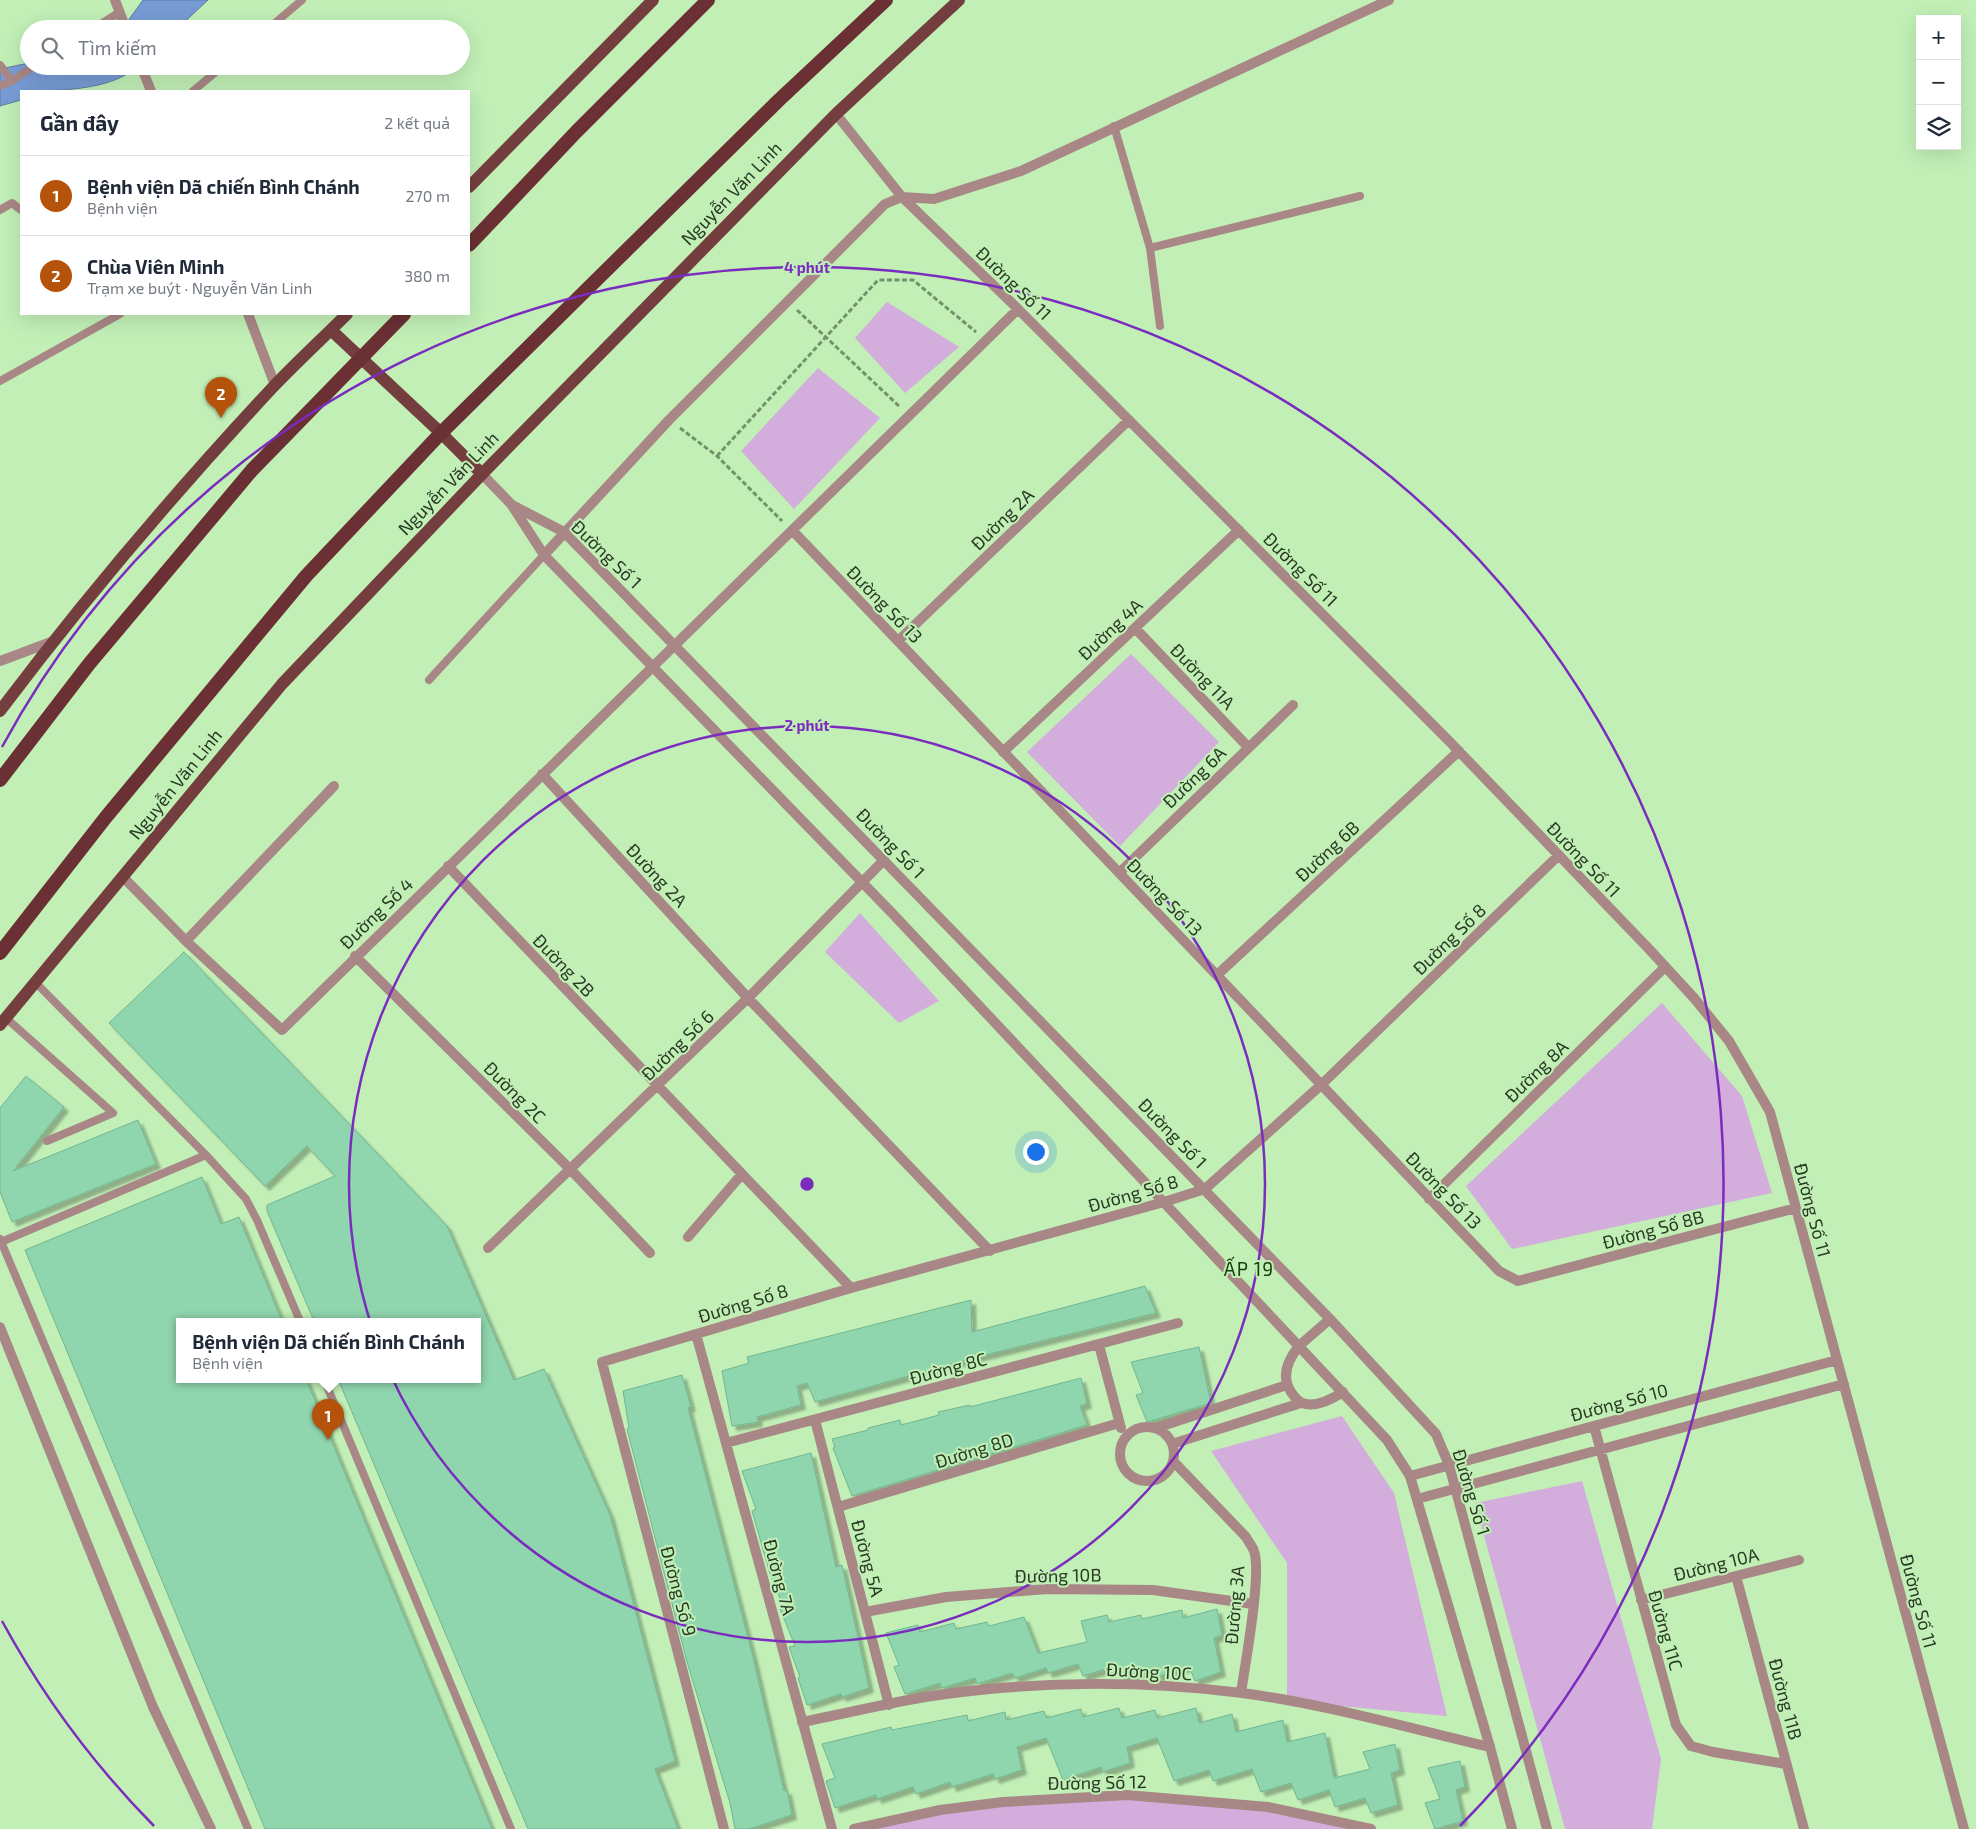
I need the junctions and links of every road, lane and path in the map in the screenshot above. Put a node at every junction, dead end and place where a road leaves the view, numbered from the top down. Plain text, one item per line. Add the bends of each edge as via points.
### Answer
1 (115, 0) edge
2 (302, 0) edge
3 (653, 0) edge
4 (708, 0) edge
5 (886, 0) edge
6 (958, 0) edge
7 (1389, 0) edge
8 (120, 12) junction
9 (108, 20) edge
10 (123, 20) edge
11 (279, 20) edge
12 (0, 65) edge
13 (21, 75) edge
14 (145, 75) edge
15 (212, 75) edge
16 (12, 81) junction
17 (0, 86) edge
18 (151, 90) edge
19 (193, 90) edge
20 (836, 114) junction
21 (1114, 126) junction
22 (470, 186) edge
23 (1360, 196) dead end
24 (902, 197) junction
25 (20, 209) edge
26 (0, 210) edge
27 (470, 244) edge
28 (1150, 248) junction
29 (787, 301) junction
30 (1018, 309) junction
31 (118, 315) edge
32 (248, 315) edge
33 (346, 315) edge
34 (403, 315) edge
35 (1160, 326) dead end
36 (331, 330) junction
37 (825, 337) junction
38 (986, 341) junction
39 (362, 358) junction
40 (0, 381) edge
41 (275, 385) junction
42 (909, 416) junction
43 (669, 420) junction
44 (1129, 420) junction
45 (441, 433) junction
46 (717, 456) junction
47 (482, 474) junction
48 (511, 504) junction
49 (792, 530) junction
50 (1239, 530) junction
51 (564, 532) junction
52 (544, 555) junction
53 (1135, 628) junction
54 (898, 641) junction
55 (52, 642) junction
56 (674, 645) junction
57 (0, 662) edge
58 (652, 666) junction
59 (429, 680) dead end
60 (1293, 705) dead end
61 (0, 711) edge
62 (1248, 747) junction
63 (1458, 751) junction
64 (1003, 752) junction
65 (542, 774) junction
66 (0, 780) edge
67 (334, 786) dead end
68 (1559, 855) junction
69 (884, 860) junction
70 (448, 866) junction
71 (1119, 873) junction
72 (123, 877) junction
73 (861, 881) junction
74 (186, 941) junction
75 (0, 953) edge
76 (355, 956) junction
77 (1665, 967) junction
78 (1217, 976) junction
79 (36, 983) junction
80 (748, 998) junction
81 (3, 1022) edge
82 (1321, 1085) junction
83 (657, 1086) junction
84 (47, 1141) dead end
85 (206, 1156) junction
86 (570, 1169) junction
87 (742, 1174) junction
88 (1205, 1189) junction
89 (1430, 1199) junction
90 (1164, 1202) junction
91 (1796, 1208) junction
92 (688, 1237) dead end
93 (1, 1241) edge
94 (488, 1248) dead end
95 (990, 1250) junction
96 (650, 1253) dead end
97 (1518, 1281) joint
98 (851, 1288) junction
99 (299, 1318) edge
100 (1330, 1319) junction
101 (1178, 1323) dead end
102 (0, 1327) edge
103 (696, 1334) junction
104 (1099, 1345) junction
105 (1300, 1346) junction
106 (1837, 1360) junction
107 (602, 1362) joint
108 (326, 1383) edge
109 (1844, 1384) junction
110 (1287, 1385) junction
111 (1343, 1392) junction
112 (1301, 1403) junction
113 (815, 1420) junction
114 (1119, 1423) junction
115 (1594, 1426) junction
116 (1156, 1428) junction
117 (1124, 1439) junction
118 (726, 1443) junction
119 (1172, 1444) junction
120 (1599, 1451) junction
121 (1173, 1461) junction
122 (1449, 1465) junction
123 (1410, 1476) junction
124 (1456, 1490) junction
125 (1416, 1499) junction
126 (838, 1507) junction
127 (1799, 1560) dead end
128 (1736, 1576) junction
129 (1641, 1600) junction
130 (1252, 1604) junction
131 (865, 1612) junction
132 (1241, 1693) junction
133 (889, 1705) junction
134 (802, 1722) junction
135 (1490, 1746) junction
136 (1786, 1764) junction
137 (211, 1829) edge
138 (248, 1829) edge
139 (511, 1829) edge
140 (724, 1829) edge
141 (832, 1829) edge
142 (854, 1829) edge
143 (1371, 1829) edge
144 (1512, 1829) edge
145 (1547, 1829) edge
146 (1804, 1829) edge
147 (1964, 1829) edge

1 - 8 street
2 - 11 lane
3 - 22 main road
4 - 27 highway
5 - 45 highway, Nguyễn Văn Linh via 779,100
6 - 20 main road, Nguyễn Văn Linh
7 - 21 street
8 - 9 lane
8 - 10 street
12 - 16 lane
13 - 16 lane
14 - 18 street
15 - 19 lane
16 - 17 lane
20 - 24 street, Đường Số 11
20 - 47 main road, Nguyễn Văn Linh
21 - 24 street via 1021,172 934,199
21 - 28 lane
23 - 28 lane
24 - 29 street via 886,204
24 - 30 street, Đường Số 11
25 - 26 lane via 12,203
28 - 35 lane
29 - 37 path
29 - 43 street
30 - 38 street, Đường Số 4
30 - 44 street, Đường Số 11
31 - 40 lane
32 - 41 street
33 - 36 main road
34 - 39 highway
36 - 39 main road
36 - 41 main road
37 - 38 path via 878,280 913,280
37 - 42 path
37 - 46 path
38 - 42 street, Đường Số 4
39 - 45 main road
39 - 66 highway via 246,478 89,664
41 - 55 main road
42 - 49 street, Đường Số 4
43 - 46 path
43 - 51 street
44 - 50 street, Đường Số 11
44 - 54 street, Đường 2A
45 - 47 main road
45 - 75 highway, Nguyễn Văn Linh via 294,590 106,817
46 - 49 path
47 - 48 street
47 - 72 main road, Nguyễn Văn Linh via 282,684
48 - 51 street, Đường Số 1
48 - 52 street
49 - 54 street, Đường Số 13
49 - 56 street, Đường Số 4
50 - 53 street, Đường 4A
50 - 63 street, Đường Số 11
51 - 52 street
51 - 56 street, Đường Số 1
52 - 58 street
52 - 59 lane
53 - 62 street, Đường 11A
53 - 64 street, Đường 4A
54 - 64 street, Đường Số 13
55 - 57 street
55 - 61 main road
56 - 58 street, Đường Số 4
56 - 69 street, Đường Số 1
58 - 65 street, Đường Số 4
58 - 73 street
60 - 62 street, Đường 6A
62 - 71 street, Đường 6A
63 - 68 street, Đường Số 11
63 - 78 street, Đường 6B
64 - 71 street, Đường Số 13
65 - 70 street, Đường Số 4
65 - 80 street, Đường 2A
67 - 74 street
68 - 77 street, Đường Số 11
68 - 82 street, Đường Số 8
69 - 73 street, Đường Số 6
69 - 88 street, Đường Số 1
70 - 76 street, Đường Số 4
70 - 83 street, Đường 2B
71 - 78 street, Đường Số 13
72 - 74 street, Đường Số 4
72 - 79 main road, Nguyễn Văn Linh
73 - 80 street, Đường Số 6
73 - 90 street
74 - 76 street, Đường Số 4 via 282,1030
76 - 86 street, Đường 2C
77 - 89 street, Đường 8A
77 - 91 street, Đường Số 11 via 1729,1041 1770,1112
78 - 82 street, Đường Số 13
79 - 81 main road, Nguyễn Văn Linh
79 - 85 lane
80 - 83 street, Đường Số 6
80 - 95 street, Đường 2A
81 - 84 lane via 113,1113
82 - 88 street, Đường Số 8
82 - 89 street, Đường Số 13
83 - 86 street, Đường Số 6
83 - 87 street, Đường 2B
85 - 93 lane
85 - 99 lane via 252,1209
86 - 94 street, Đường Số 6
86 - 96 street, Đường 2C
87 - 92 street
87 - 98 street, Đường 2B
88 - 90 street, Đường Số 8
88 - 100 street, Đường Số 1
89 - 97 street, Đường Số 13 via 1499,1271
90 - 95 street, Đường Số 8
90 - 105 street
91 - 97 street, Đường Số 8B
91 - 106 street, Đường Số 11
93 - 138 lane
95 - 98 street, Đường Số 8
98 - 103 street, Đường Số 8
100 - 105 street
100 - 122 street, Đường Số 1 via 1436,1434
101 - 104 street, Đường 8C
102 - 137 street via 153,1707
103 - 107 street, Đường Số 8
103 - 118 street, Đường 7A
104 - 113 street, Đường 8C
104 - 114 street
105 - 110 street via 1288,1365
105 - 111 street
106 - 109 street, Đường Số 11
106 - 115 street, Đường Số 10
107 - 140 street, Đường Số 9
108 - 139 lane
109 - 120 street
109 - 147 street, Đường Số 11
110 - 112 street
110 - 116 street
111 - 112 street via 1321,1402
111 - 123 street via 1387,1440
112 - 119 street
113 - 118 street, Đường 8C
113 - 126 street, Đường 5A
114 - 117 street
114 - 126 street, Đường 8D
115 - 120 street, Đường 11C
115 - 122 street, Đường Số 10
116 - 117 street via 1138,1428
116 - 119 street
117 - 121 street via 1119,1457 1127,1474 1135,1480 1144,1482 1163,1477
118 - 134 street, Đường 7A
119 - 121 street
120 - 124 street
120 - 129 street, Đường 11C
121 - 130 street, Đường 3A via 1246,1537 1254,1550 1256,1566
122 - 123 street, Đường Số 10
122 - 124 street, Đường Số 1
123 - 125 street
124 - 125 street
124 - 145 street, Đường Số 1
125 - 135 street
126 - 131 street, Đường 5A
127 - 128 street, Đường 10A
128 - 129 street, Đường 10A
128 - 136 street, Đường 11B
129 - 136 street, Đường 11C via 1676,1725 1691,1746
130 - 131 street, Đường 10B via 1153,1590 1047,1589 946,1598
130 - 132 street, Đường 3A
131 - 133 street, Đường 5A
132 - 133 street, Đường 10C via 1120,1684 1034,1686 1005,1687
132 - 135 street, Đường 10C
133 - 134 street, Đường 10C
134 - 141 street, Đường 7A
135 - 144 street
136 - 146 street, Đường 11B
142 - 143 street, Đường Số 12 via 940,1810 1003,1802 1127,1795 1268,1806

